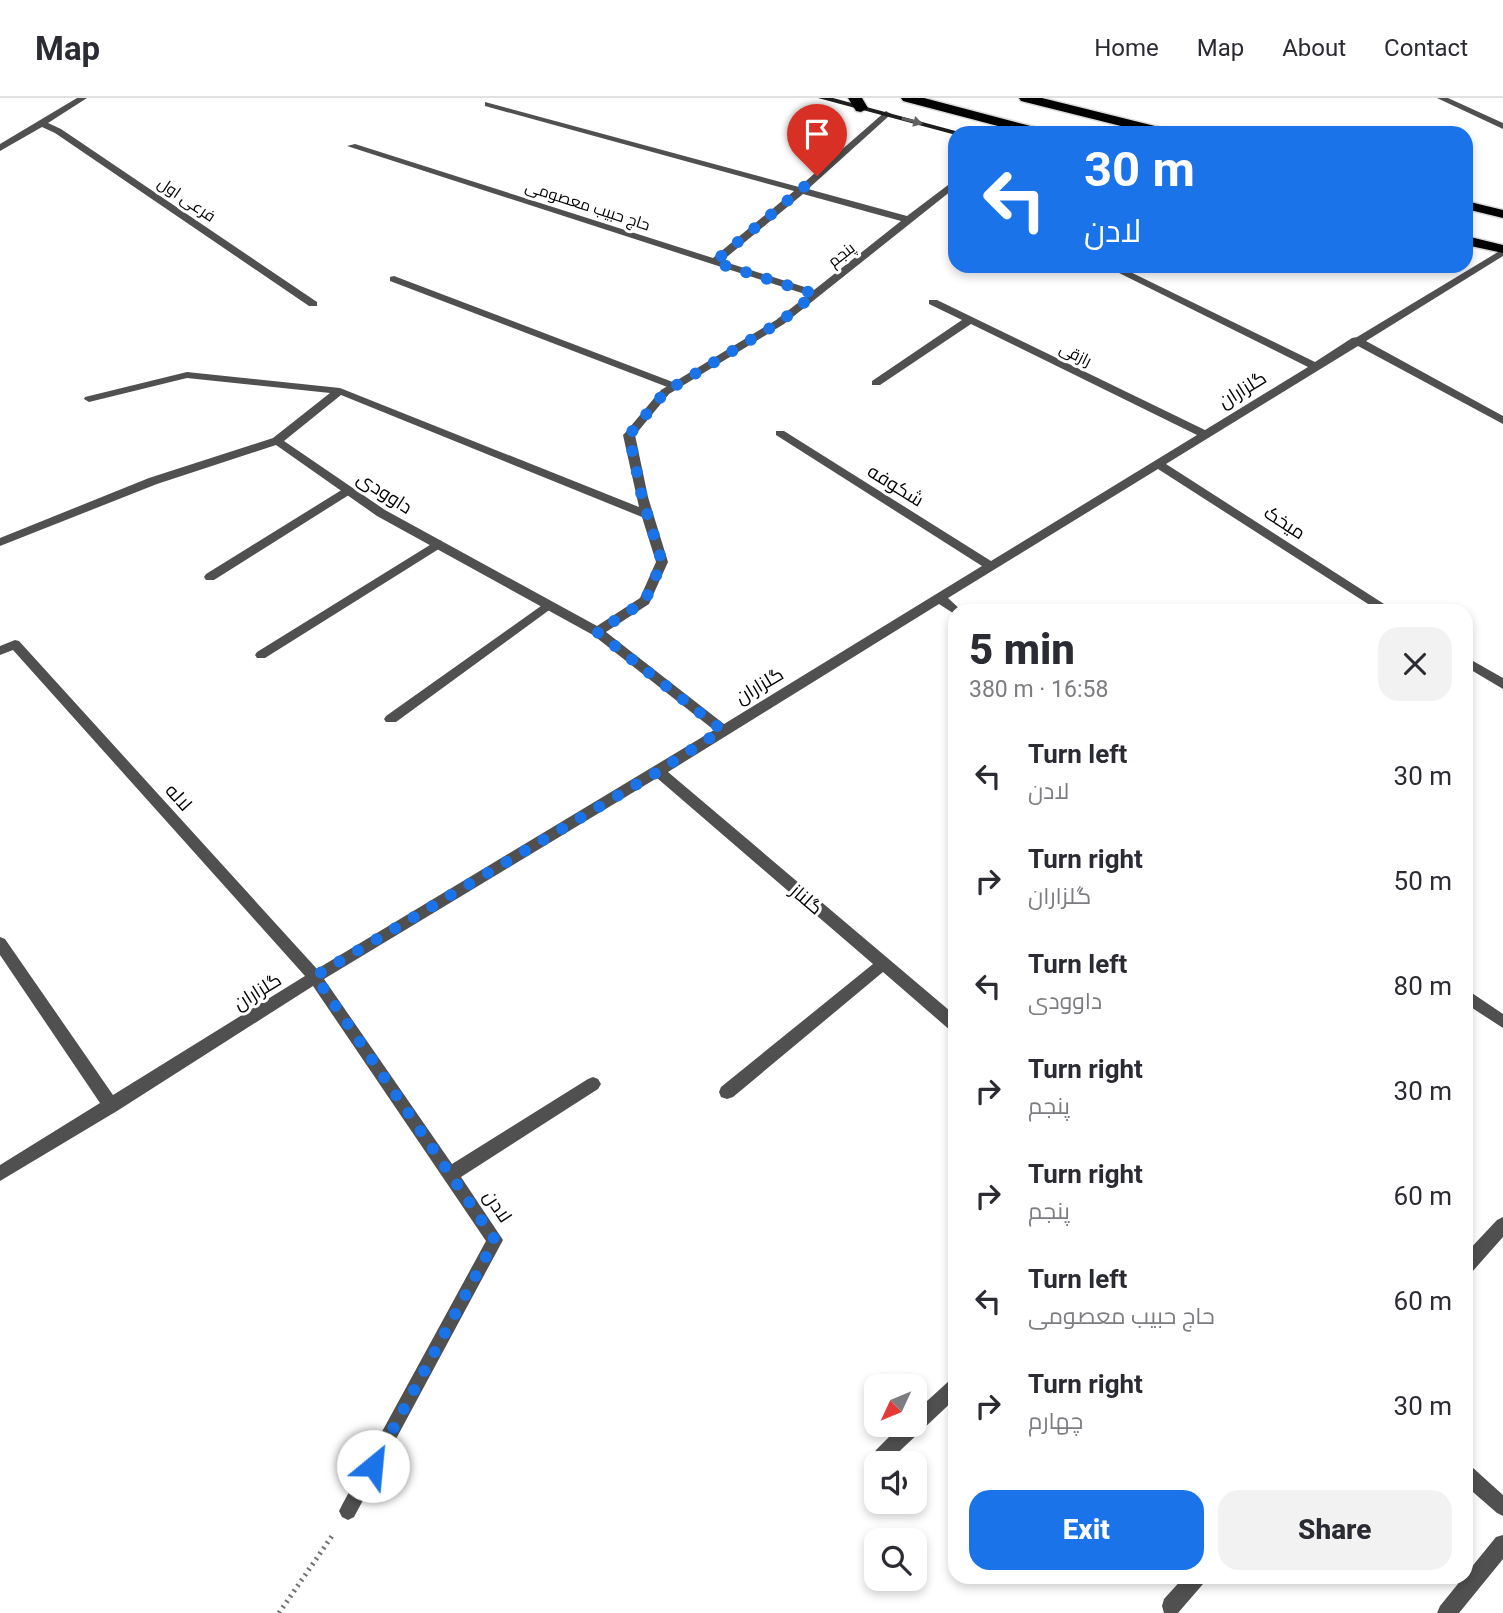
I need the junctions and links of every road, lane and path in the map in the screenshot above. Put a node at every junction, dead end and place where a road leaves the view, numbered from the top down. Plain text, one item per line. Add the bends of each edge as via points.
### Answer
1 (83, 98) edge
2 (822, 98) edge
3 (908, 98) edge
4 (1026, 98) edge
5 (1441, 98) edge
6 (858, 103) edge
7 (488, 104) dead end
8 (886, 114) junction
9 (41, 123) junction
10 (997, 126) edge
11 (1138, 126) edge
12 (1503, 126) edge
13 (948, 130) edge
14 (352, 146) dead end
15 (0, 148) edge
16 (948, 189) edge
17 (800, 191) junction
18 (1473, 207) edge
19 (1503, 214) edge
20 (910, 220) junction
21 (1473, 242) edge
22 (1503, 251) edge
23 (714, 262) junction
24 (1473, 269) edge
25 (1124, 273) edge
26 (1467, 273) edge
27 (394, 279) dead end
28 (815, 294) junction
29 (933, 302) dead end
30 (313, 304) dead end
31 (970, 320) junction
32 (1356, 340) junction
33 (1314, 366) junction
34 (876, 383) dead end
35 (674, 386) junction
36 (340, 391) junction
37 (89, 399) dead end
38 (1503, 421) edge
39 (780, 433) dead end
40 (1206, 435) junction
41 (277, 441) junction
42 (1160, 465) junction
43 (348, 489) junction
44 (648, 514) junction
45 (0, 542) edge
46 (438, 544) junction
47 (992, 567) junction
48 (210, 577) dead end
49 (940, 598) junction
50 (948, 604) edge
51 (1378, 604) edge
52 (548, 605) junction
53 (597, 632) junction
54 (0, 651) edge
55 (261, 655) dead end
56 (1473, 665) edge
57 (1503, 684) edge
58 (391, 719) dead end
59 (722, 730) junction
60 (659, 771) junction
61 (0, 943) edge
62 (883, 964) junction
63 (315, 976) junction
64 (1473, 1000) edge
65 (948, 1019) edge
66 (1503, 1022) edge
67 (593, 1084) dead end
68 (727, 1092) dead end
69 (111, 1106) junction
70 (0, 1174) edge
71 (451, 1174) junction
72 (1503, 1225) edge
73 (1473, 1258) edge
74 (948, 1393) edge
75 (928, 1412) edge
76 (902, 1437) edge
77 (887, 1451) edge
78 (1473, 1479) edge
79 (1503, 1507) edge
80 (348, 1511) joint
81 (1503, 1544) edge
82 (1473, 1581) edge
83 (1190, 1584) edge
84 (1471, 1584) edge
85 (1171, 1606) dead end
86 (279, 1613) edge
87 (1447, 1613) edge

1 - 9 street
2 - 6 street
3 - 10 highway
4 - 11 highway
5 - 12 street
6 - 8 street
7 - 17 street
8 -> 13 street
8 - 17 street
9 - 15 street
9 - 30 street, فرعی اول
14 - 23 street, حاج حبیب معصومی
16 - 20 street, پنجم
17 - 20 street
17 - 23 street
18 - 19 highway
20 - 28 street, پنجم
21 - 22 highway
22 - 24 street, گلزاران
23 - 28 street, حاج حبیب معصومی
25 - 33 street
26 - 32 street, گلزاران
27 - 35 street
28 - 35 street, پنجم via 780,322
29 - 31 street, رازقی
31 - 34 street
31 - 40 street, رازقی
32 - 33 street, گلزاران
32 - 38 street
33 - 40 street, گلزاران
35 - 44 street, پنجم via 629,435
36 - 37 street via 187,375
36 - 41 street
36 - 44 street
39 - 47 street, شکوفه
40 - 42 street, گلزاران
41 - 43 street, داوودی
41 - 45 street via 153,481
42 - 47 street, گلزاران
42 - 51 street, میخک
43 - 46 street, داوودی
43 - 48 street
44 - 53 street, پنجم via 662,562 645,601
46 - 52 street, داوودی
46 - 55 street
47 - 49 street, گلزاران
49 - 50 street
49 - 59 street, گلزاران
52 - 53 street, داوودی
52 - 58 street
53 - 59 street, داوودی
54 - 63 street, لاله via 15,644
56 - 57 street
59 - 60 street, گلزاران
60 - 62 street, گلناز
60 - 63 street, گلزاران
61 - 69 street
62 - 65 street, گلناز
62 - 68 street
63 - 69 street, گلزاران
63 - 71 street, لادن
64 - 66 street
67 - 71 street
69 - 70 street, گلزاران
71 - 80 street, لادن via 495,1240
72 - 73 street
74 - 75 street
76 - 77 street
78 - 79 street
80 - 86 path
81 - 82 street
83 - 85 street
84 - 87 street

